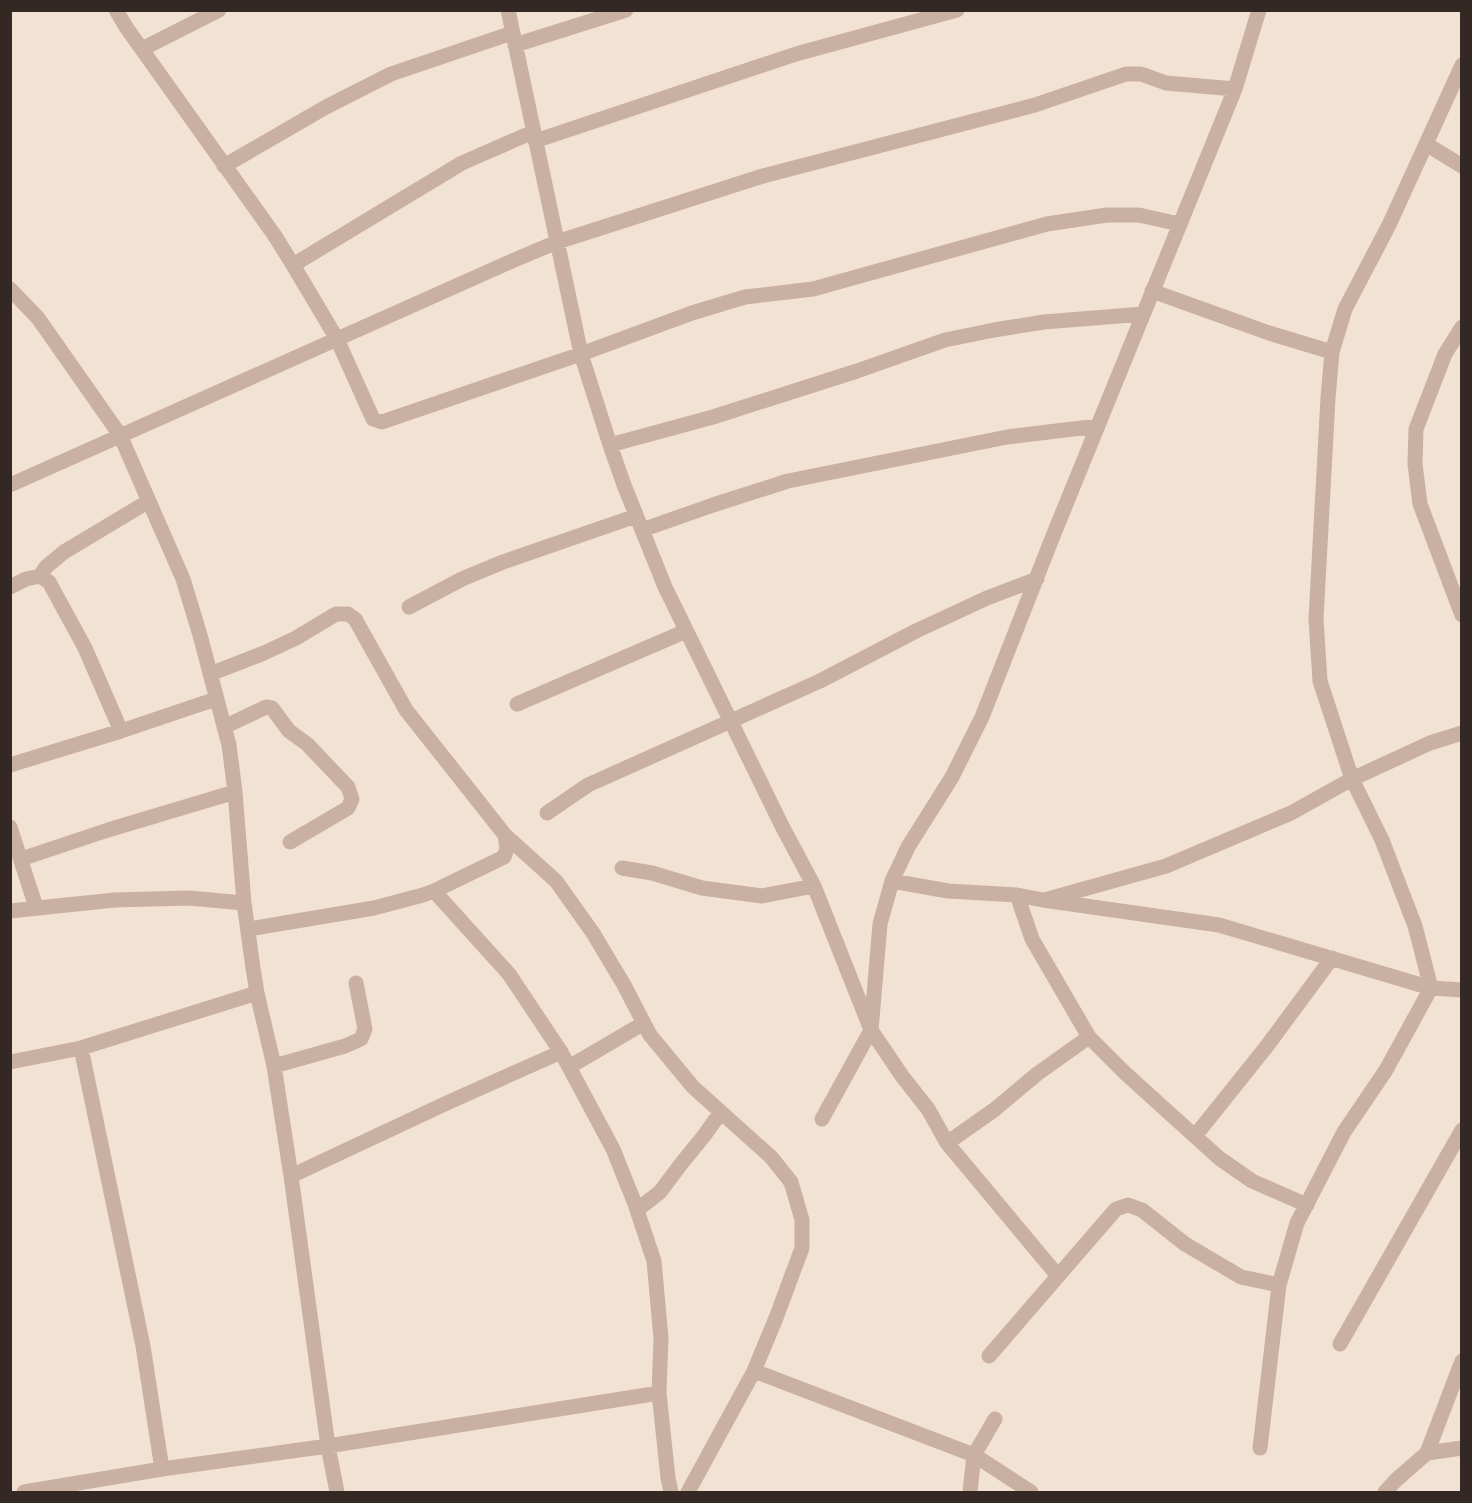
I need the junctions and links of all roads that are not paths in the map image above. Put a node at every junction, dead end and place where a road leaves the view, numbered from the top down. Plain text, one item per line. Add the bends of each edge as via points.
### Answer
1 (116, 10) edge
2 (219, 10) edge
3 (508, 10) edge
4 (626, 10) edge
5 (957, 10) edge
6 (1259, 10) edge
7 (514, 39) junction
8 (142, 49) junction
9 (1461, 65) edge
10 (1235, 89) junction
11 (534, 136) junction
12 (1426, 144) junction
13 (224, 166) junction
14 (1461, 166) edge
15 (1179, 224) junction
16 (557, 242) junction
17 (293, 265) junction
18 (10, 289) edge
19 (1152, 291) junction
20 (1143, 314) junction
21 (1461, 327) edge
22 (337, 339) junction
23 (1332, 352) junction
24 (580, 354) junction
25 (1098, 426) junction
26 (120, 435) junction
27 (610, 445) junction
28 (10, 485) edge
29 (149, 501) junction
30 (636, 516) junction
31 (642, 530) junction
32 (40, 576) junction
33 (1036, 579) junction
34 (10, 587) edge
35 (409, 607) dead end
36 (1461, 615) edge
37 (686, 631) junction
38 (210, 674) junction
39 (216, 699) junction
40 (517, 704) dead end
41 (731, 720) junction
42 (224, 726) junction
43 (121, 731) junction
44 (1461, 733) edge
45 (10, 765) edge
46 (1352, 779) junction
47 (235, 792) junction
48 (547, 813) dead end
49 (10, 827) edge
50 (505, 835) junction
51 (290, 842) dead end
52 (21, 859) junction
53 (622, 868) dead end
54 (892, 881) junction
55 (814, 886) junction
56 (434, 891) junction
57 (1017, 895) junction
58 (1043, 900) junction
59 (244, 903) junction
60 (36, 907) junction
61 (10, 911) edge
62 (249, 929) junction
63 (1332, 958) junction
64 (356, 983) dead end
65 (1431, 988) junction
66 (1461, 990) edge
67 (257, 993) junction
68 (644, 1023) junction
69 (872, 1030) junction
70 (1089, 1037) junction
71 (81, 1048) junction
72 (561, 1052) junction
73 (10, 1062) edge
74 (274, 1066) junction
75 (569, 1067) junction
76 (721, 1112) junction
77 (822, 1119) dead end
78 (1461, 1130) edge
79 (1195, 1136) junction
80 (947, 1143) junction
81 (291, 1176) junction
82 (1306, 1205) junction
83 (638, 1210) junction
84 (1058, 1276) junction
85 (1279, 1285) junction
86 (1340, 1344) dead end
87 (989, 1356) dead end
88 (1461, 1361) edge
89 (754, 1371) junction
90 (659, 1393) junction
91 (995, 1419) dead end
92 (328, 1446) junction
93 (1260, 1448) dead end
94 (1461, 1448) edge
95 (1427, 1453) junction
96 (974, 1455) junction
97 (162, 1469) junction
98 (24, 1492) edge
99 (337, 1492) edge
100 (671, 1492) edge
101 (688, 1492) edge
102 (970, 1492) edge
103 (1031, 1492) edge
104 (1384, 1492) edge

1 - 8 street
2 - 8 street
3 - 7 street
4 - 7 street
5 - 11 street via 796,54
6 - 10 street
7 - 11 street
7 - 13 street via 391,74
8 - 13 street
9 - 12 street
10 - 15 street
10 - 16 street via 1166,83 1142,74 1126,74 1035,105 763,176
11 - 16 street
11 - 17 street via 462,163
12 - 14 street
12 - 23 street via 1345,309
13 - 17 street
15 - 19 street
15 - 24 street via 1139,215 1107,215 1047,224 813,289 745,297
16 - 22 street
16 - 24 street
17 - 22 street
18 - 26 street via 38,318
19 - 20 street
19 - 23 street
20 - 25 street
20 - 27 street via 1044,322 945,340 713,417
21 - 36 street via 1444,354 1416,429 1415,464 1420,504
22 - 24 street via 373,419 382,422
22 - 26 street
23 - 46 street via 1316,619 1320,681
24 - 27 street
25 - 31 street via 1007,437 788,481
25 - 33 street
26 - 28 street
26 - 29 street
27 - 30 street
29 - 32 street via 64,552
29 - 38 street via 183,579
30 - 31 street
30 - 35 street via 503,562
31 - 37 street
32 - 34 street
32 - 43 street via 49,582 85,648
33 - 41 street via 987,598 820,681
33 - 54 street via 982,717
37 - 40 street
37 - 41 street
38 - 39 street
38 - 50 street via 296,638 336,614 348,614 355,619 406,710
39 - 42 street
39 - 43 street
41 - 48 street via 588,785
41 - 55 street
42 - 47 street
42 - 51 street via 266,707 272,708 289,731 348,787 352,799 348,808
43 - 45 street
44 - 46 street
46 - 58 street via 1291,813 1166,866
46 - 65 street via 1382,840 1415,926
47 - 52 street
47 - 59 street
49 - 52 street
50 - 56 street via 504,857
50 - 68 street via 556,881 593,933
52 - 60 street
53 - 55 street via 702,888 762,896
54 - 57 street via 948,891
54 - 69 street via 880,924
55 - 69 street
56 - 62 street via 374,908
56 - 72 street via 509,974
57 - 58 street
57 - 70 street via 1032,939
58 - 63 street via 1219,925
59 - 60 street via 189,898
59 - 62 street
60 - 61 street
62 - 67 street
63 - 65 street
63 - 79 street
64 - 74 street via 365,1029 361,1039
65 - 66 street
65 - 82 street via 1386,1070 1344,1132
67 - 71 street
67 - 74 street
68 - 75 street
68 - 76 street via 693,1086
69 - 77 street
69 - 80 street
70 - 79 street
70 - 80 street
71 - 73 street
71 - 97 street via 143,1346
72 - 75 street
72 - 81 street
74 - 81 street
75 - 83 street via 613,1149
76 - 83 street via 660,1192
76 - 89 street via 771,1157 791,1182 802,1220 802,1248
78 - 86 street
79 - 82 street via 1252,1181
80 - 84 street
81 - 92 street
82 - 85 street
83 - 90 street via 654,1261 661,1338
84 - 85 street via 1116,1209 1128,1205 1142,1210 1185,1244 1242,1277
84 - 87 street
85 - 93 street
88 - 95 street
89 - 96 street
89 - 101 street
90 - 92 street
90 - 100 street
91 - 96 street
92 - 97 street
92 - 99 street
94 - 95 street
95 - 104 street
96 - 102 street
96 - 103 street
97 - 98 street

